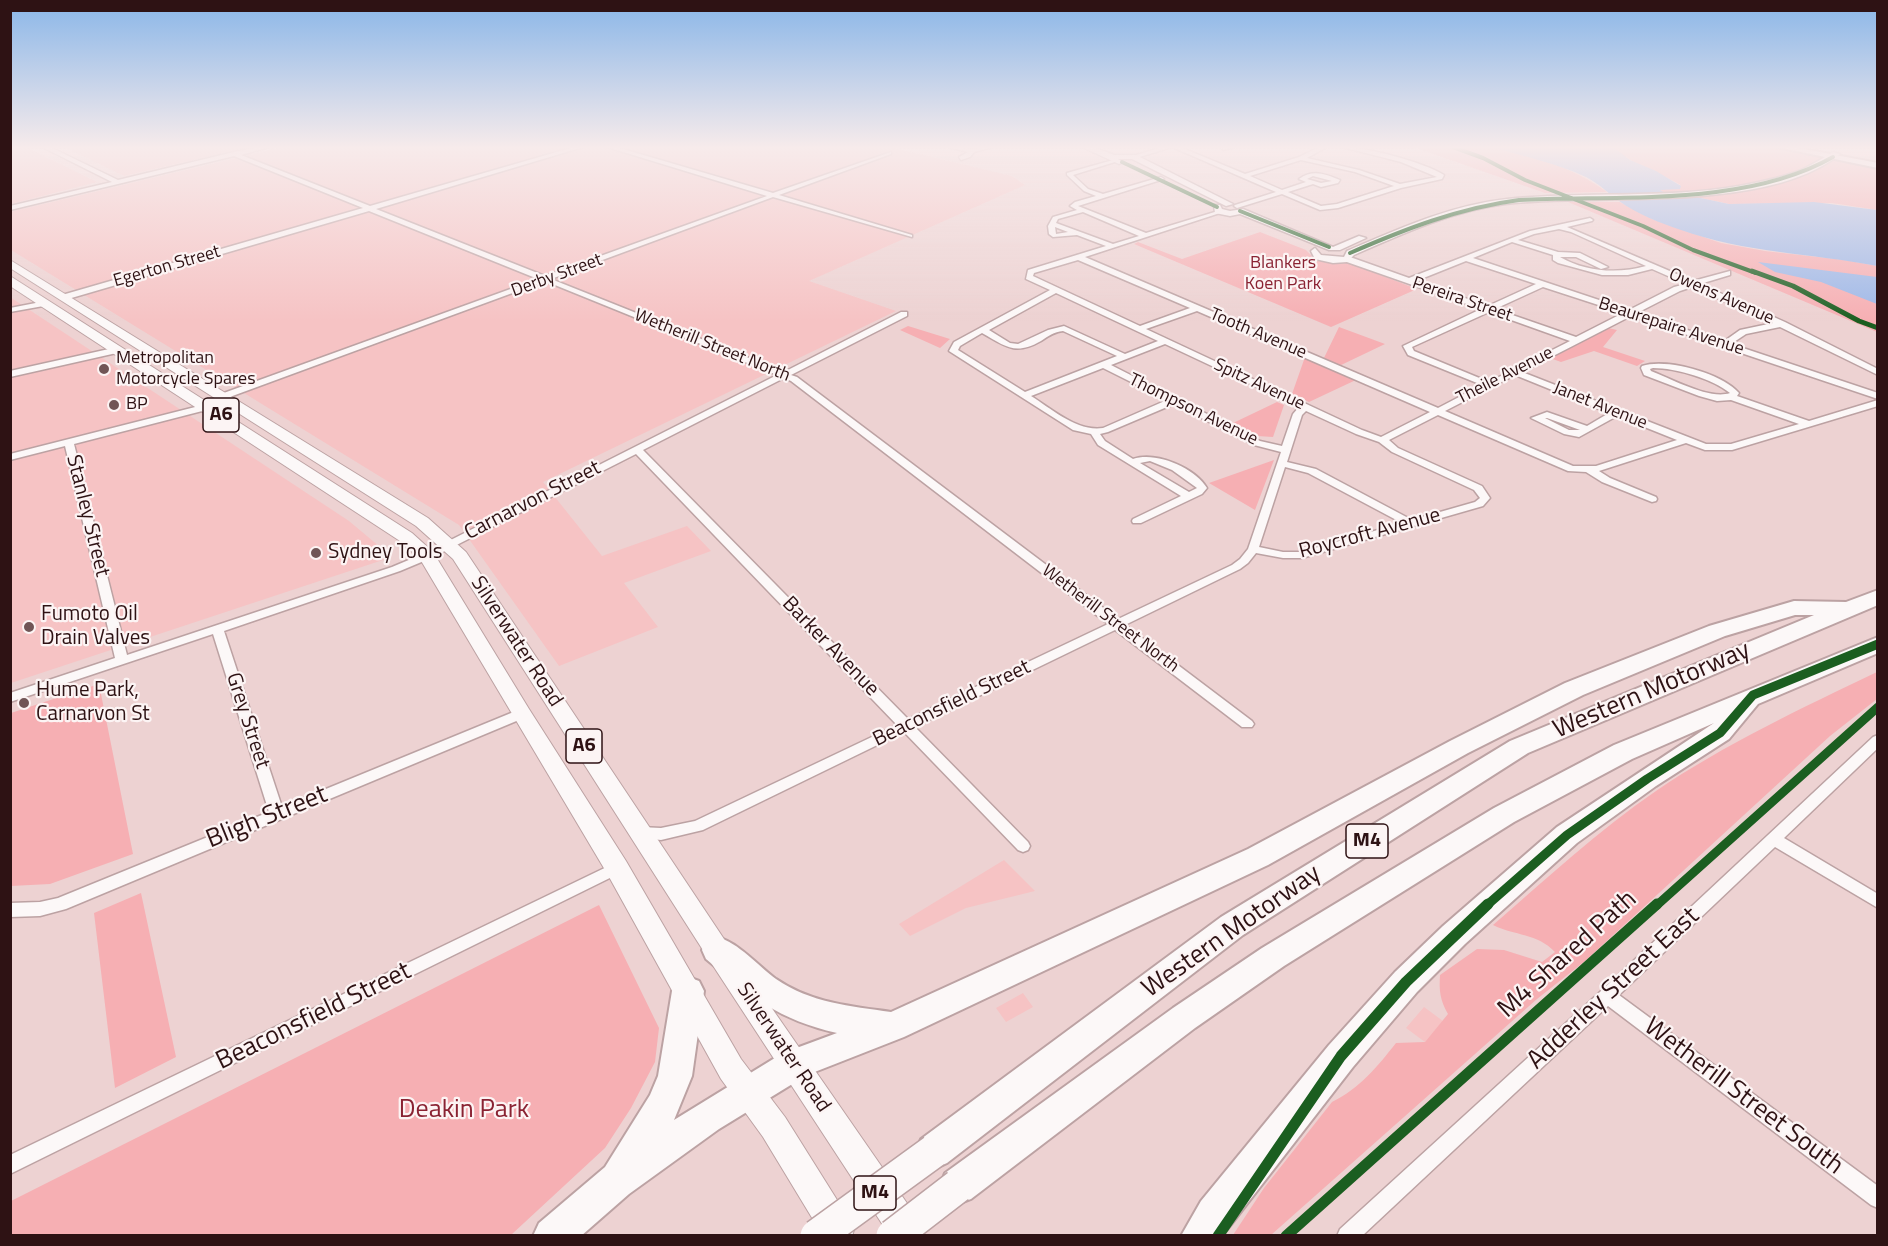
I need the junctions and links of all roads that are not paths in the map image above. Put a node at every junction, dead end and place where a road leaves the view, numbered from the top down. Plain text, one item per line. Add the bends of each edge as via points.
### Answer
1 (361, 205) edge
2 (378, 205) edge
3 (748, 205) edge
4 (808, 205) edge
5 (1073, 205) edge
6 (1211, 205) edge
7 (1231, 205) edge
8 (1241, 205) edge
9 (1312, 205) edge
10 (1341, 205) edge
11 (1459, 205) edge
12 (1486, 205) edge
13 (1235, 207) junction
14 (368, 208) junction
15 (1081, 211) junction
16 (1222, 211) junction
17 (1590, 220) dead end
18 (1052, 224) junction
19 (1561, 227) junction
20 (1079, 233) junction
21 (910, 236) dead end
22 (1146, 236) junction
23 (1511, 240) junction
24 (1113, 246) junction
25 (1333, 248) junction
26 (1315, 251) junction
27 (1349, 256) junction
28 (1078, 257) junction
29 (1465, 258) junction
30 (10, 263) edge
31 (1653, 266) junction
32 (1727, 273) dead end
33 (10, 280) edge
34 (546, 280) junction
35 (1409, 281) junction
36 (1694, 283) junction
37 (1543, 284) junction
38 (1055, 290) junction
39 (65, 297) junction
40 (46, 303) junction
41 (1197, 308) junction
42 (1487, 309) junction
43 (10, 310) edge
44 (1628, 313) junction
45 (904, 314) dead end
46 (1782, 324) junction
47 (1139, 329) junction
48 (982, 330) junction
49 (1576, 340) junction
50 (1165, 341) junction
51 (1725, 344) junction
52 (118, 350) junction
53 (1125, 357) junction
54 (1104, 365) junction
55 (1514, 372) junction
56 (1878, 373) edge
57 (10, 374) edge
58 (785, 375) junction
59 (1490, 385) junction
60 (1025, 395) junction
61 (224, 396) junction
62 (1878, 396) edge
63 (1732, 397) junction
64 (1173, 401) junction
65 (1878, 403) edge
66 (207, 406) junction
67 (1305, 406) junction
68 (1437, 411) junction
69 (1617, 412) junction
70 (1809, 424) junction
71 (1589, 429) dead end
72 (1094, 432) junction
73 (1382, 440) junction
74 (1686, 440) junction
75 (69, 442) junction
76 (637, 449) junction
77 (1285, 450) junction
78 (10, 457) edge
79 (1132, 462) junction
80 (1281, 463) junction
81 (1590, 470) junction
82 (1185, 475) junction
83 (1167, 483) junction
84 (1188, 496) junction
85 (1485, 498) joint
86 (1652, 499) dead end
87 (1137, 521) dead end
88 (1410, 523) junction
89 (449, 544) junction
90 (1253, 549) junction
91 (427, 556) junction
92 (1878, 597) edge
93 (1847, 609) junction
94 (1117, 624) junction
95 (217, 629) junction
96 (1878, 644) edge
97 (122, 661) junction
98 (1754, 695) junction
99 (10, 698) edge
100 (521, 714) junction
101 (1247, 724) dead end
102 (908, 726) junction
103 (1878, 740) edge
104 (277, 814) junction
105 (640, 833) junction
106 (1774, 839) junction
107 (1023, 846) dead end
108 (617, 868) junction
109 (1878, 902) edge
110 (10, 910) edge
111 (717, 950) junction
112 (688, 991) junction
113 (1607, 996) junction
114 (893, 1027) junction
115 (1341, 1056) junction
116 (795, 1064) junction
117 (747, 1094) junction
118 (10, 1166) edge
119 (615, 1181) junction
120 (1878, 1198) edge
121 (552, 1236) edge
122 (817, 1236) edge
123 (842, 1236) edge
124 (893, 1236) edge
125 (909, 1236) edge
126 (1200, 1236) edge
127 (1218, 1236) edge
128 (1347, 1236) edge

1 - 14 street, Wetherill Street North
2 - 14 street, Egerton Street
3 - 34 street, Derby Street
4 - 21 street
5 - 15 street
6 - 16 street
7 - 13 street
8 - 13 street
9 - 10 street
11 - 25 street
12 - 27 street via 1398,233
13 - 16 street
13 - 25 street
14 - 34 street, Wetherill Street North
14 - 39 street, Egerton Street
15 - 18 street via 1055,218
15 - 22 street
16 - 22 street
16 - 26 street
17 - 19 street
18 - 20 street
18 - 20 street via 1055,236
19 - 23 street
19 - 31 street, Owens Avenue
20 - 24 street
22 - 24 street
23 - 29 street
23 - 31 street via 1599,272 1628,273
24 - 28 street
25 - 26 street
25 - 27 street
26 - 27 street via 1327,260
27 - 35 street, Pereira Street
28 - 38 street, Spitz Avenue via 1028,275
28 - 41 street, Tooth Avenue
29 - 35 street
29 - 37 street, Beaurepaire Avenue
30 - 39 highway, Silverwater Road / A6
31 - 36 street, Owens Avenue
32 - 36 street, Theile Avenue
33 - 40 highway, Silverwater Road / A6
34 - 58 street, Wetherill Street North
34 - 61 street, Derby Street
35 - 42 street, Pereira Street
36 - 44 street, Theile Avenue
36 - 46 street, Owens Avenue
37 - 42 street
37 - 44 street, Beaurepaire Avenue
38 - 47 street, Spitz Avenue
38 - 48 street
39 - 61 highway, Silverwater Road / A6
40 - 43 street
40 - 52 highway, Silverwater Road / A6
41 - 47 street
41 - 68 street, Tooth Avenue
42 - 49 street, Pereira Street
42 - 59 street via 1407,348
44 - 49 street, Theile Avenue
44 - 51 street, Beaurepaire Avenue
45 - 58 street, Carnarvon Street
46 - 51 street via 1743,332
46 - 56 street, Owens Avenue
47 - 50 street, Spitz Avenue
48 - 53 street via 1010,345 1023,347 1054,329 1064,328
48 - 60 street via 957,344 953,351
49 - 55 street, Theile Avenue
50 - 53 street
50 - 67 street, Spitz Avenue
51 - 62 street, Beaurepaire Avenue
52 - 57 street
52 - 66 highway, Silverwater Road / A6
53 - 54 street
54 - 60 street
54 - 64 street, Thompson Avenue
55 - 59 street, Theile Avenue
55 - 69 street, Janet Avenue
58 - 76 street, Carnarvon Street
58 - 94 street, Wetherill Street North
59 - 68 street, Theile Avenue
60 - 72 street via 1076,428
61 - 89 highway, Silverwater Road / A6 via 422,522
63 - 63 street via 1712,397 1681,387 1653,377 1645,368 1661,365 1687,372 1728,387 1735,393
63 - 70 street
64 - 72 street
64 - 77 street, Thompson Avenue via 1257,443
65 - 70 street
66 - 75 street
66 - 91 highway, Silverwater Road / A6 via 406,537
67 - 73 street, Spitz Avenue
67 - 77 street via 1298,414
68 - 73 street, Theile Avenue
68 - 81 street, Tooth Avenue via 1572,469
69 - 71 street
69 - 74 street, Janet Avenue
70 - 74 street via 1732,447 1705,447
72 - 79 street via 1101,443
73 - 85 street, Spitz Avenue via 1395,450 1478,488
74 - 81 street
75 - 78 street
75 - 97 street, Stanley Street
76 - 89 street, Carnarvon Street
76 - 102 street, Barker Avenue
77 - 80 street
79 - 82 street via 1152,458
79 - 83 street
80 - 88 street via 1312,471
80 - 90 street
81 - 86 street
82 - 83 street
82 - 84 street via 1202,488
83 - 84 street
84 - 87 street
85 - 88 street, Roycroft Avenue via 1479,504
88 - 90 street, Roycroft Avenue via 1302,555
89 - 91 street, Carnarvon Street
89 - 105 highway, Silverwater Road / A6 via 471,571
90 - 94 street, Beaconsfield Street via 1236,567
91 - 95 street, Carnarvon Street
91 - 100 highway, Silverwater Road / A6
92 - 93 highway, Western Motorway / M4
93 - 114 highway via 1794,608 1717,631 1574,689 1258,856
93 - 122 highway, Western Motorway / M4, bridge via 1519,747 1232,926
94 - 101 street, Wetherill Street North
94 - 102 street, Beaconsfield Street
95 - 97 street, Carnarvon Street
95 - 104 street, Grey Street
96 - 98 highway, Western Motorway / M4
97 - 99 street, Carnarvon Street
98 - 115 highway via 1720,733 1647,778 1567,835 1507,886 1406,982
98 - 124 highway, Western Motorway / M4, bridge via 1623,752 1504,815 1283,951 1184,1018
100 - 104 street, Bligh Street
100 - 108 highway, Silverwater Road / A6
102 - 105 street, Beaconsfield Street via 698,826 662,834
102 - 107 street, Barker Avenue
103 - 106 street, Adderley Street East
104 - 110 street, Bligh Street via 60,904
105 - 111 highway, Silverwater Road / A6
106 - 109 street
106 - 113 street, Adderley Street East
108 - 112 highway, Silverwater Road / A6
108 - 118 street, Beaconsfield Street
111 - 114 highway via 786,1001 812,1012
111 - 116 highway, Silverwater Road / A6
112 - 117 highway, Silverwater Road / A6
112 - 119 highway via 675,1076 662,1107
113 - 120 street, Wetherill Street South
113 - 128 street, Adderley Street East
114 - 116 highway
115 - 126 highway
115 - 127 highway
116 - 117 highway
116 - 125 highway, Silverwater Road / A6
117 - 119 highway
117 - 123 highway, Silverwater Road / A6 via 774,1127
119 - 121 highway

